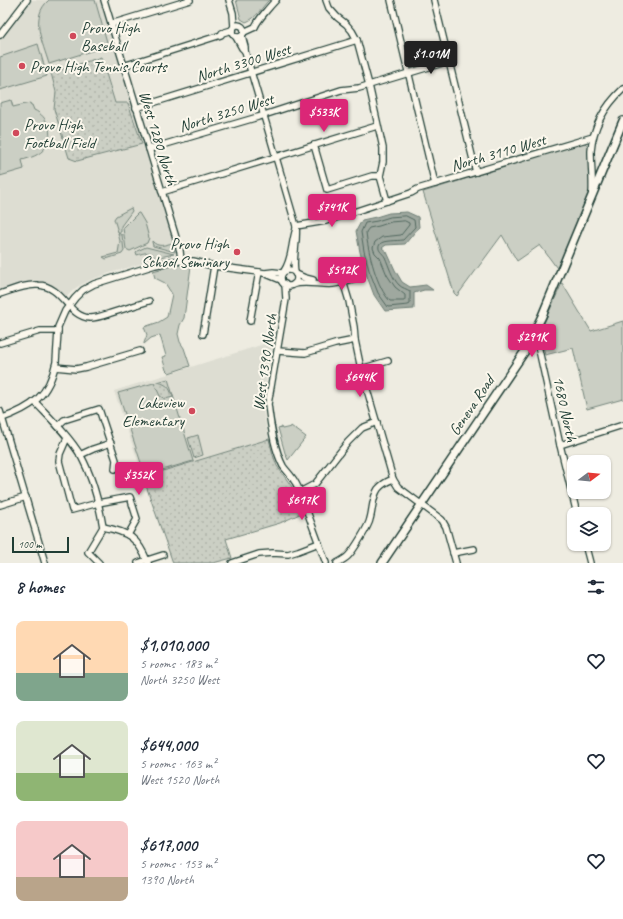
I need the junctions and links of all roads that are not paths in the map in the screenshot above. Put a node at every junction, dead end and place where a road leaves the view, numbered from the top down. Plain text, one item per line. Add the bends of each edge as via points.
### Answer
1 (27, 0) edge
2 (104, 0) edge
3 (190, 0) edge
4 (229, 0) edge
5 (276, 0) edge
6 (326, 0) edge
7 (391, 0) edge
8 (434, 0) edge
9 (111, 24) junction
10 (238, 31) junction
11 (0, 35) edge
12 (357, 40) junction
13 (449, 61) junction
14 (124, 66) junction
15 (252, 73) junction
16 (409, 73) junction
17 (369, 85) junction
18 (623, 89) edge
19 (136, 108) junction
20 (264, 114) junction
21 (623, 120) edge
22 (378, 126) junction
23 (593, 137) junction
24 (314, 145) junction
25 (149, 149) junction
26 (276, 157) junction
27 (476, 172) junction
28 (380, 176) junction
29 (435, 184) junction
30 (162, 192) junction
31 (592, 197) junction
32 (387, 201) junction
33 (296, 226) junction
34 (181, 261) junction
35 (214, 266) junction
36 (283, 272) junction
37 (261, 273) junction
38 (296, 273) junction
39 (361, 276) dead end
40 (343, 281) junction
41 (283, 282) junction
42 (320, 283) junction
43 (293, 285) junction
44 (0, 294) edge
45 (286, 299) junction
46 (149, 301) dead end
47 (69, 306) junction
48 (250, 321) dead end
49 (58, 332) junction
50 (535, 332) junction
51 (203, 334) dead end
52 (355, 340) junction
53 (0, 344) edge
54 (278, 350) junction
55 (140, 352) dead end
56 (388, 362) dead end
57 (55, 367) junction
58 (361, 369) junction
59 (35, 402) junction
60 (0, 411) edge
61 (1, 418) edge
62 (377, 422) junction
63 (623, 425) edge
64 (58, 426) junction
65 (67, 438) junction
66 (111, 443) junction
67 (560, 445) junction
68 (80, 455) junction
69 (115, 469) dead end
70 (394, 479) junction
71 (300, 492) junction
72 (26, 497) junction
73 (98, 503) junction
74 (0, 505) edge
75 (421, 505) junction
76 (575, 507) edge
77 (103, 527) junction
78 (128, 535) junction
79 (319, 543) junction
80 (474, 548) dead end
81 (587, 551) edge
82 (453, 553) junction
83 (163, 555) dead end
84 (147, 562) edge
85 (45, 563) edge
86 (99, 563) edge
87 (138, 563) edge
88 (232, 563) edge
89 (326, 563) edge
90 (337, 563) edge
91 (382, 563) edge
92 (456, 563) edge
93 (590, 563) edge

1 - 11 street
2 - 9 street, West 1280 North
3 - 9 street
4 - 10 street
5 - 10 street via 255,27
6 - 12 street via 329,8 346,24
7 - 16 street
8 - 13 street
9 - 14 street, West 1280 North
10 - 14 street via 222,33
10 - 15 street
12 - 15 street, North 3300 West
12 - 17 street
13 - 16 street, North 3250 West
13 - 27 street
14 - 19 street, West 1280 North
15 - 19 street, North 3300 West
15 - 20 street
16 - 17 street, North 3250 West
16 - 29 street
17 - 20 street, North 3250 West via 341,90
17 - 22 street
18 - 23 street via 604,111
19 - 25 street, West 1280 North
20 - 25 street, North 3250 West
20 - 26 street
21 - 31 main road, Geneva Road
22 - 24 street
22 - 28 street via 383,148
23 - 27 street, North 3110 West
23 - 31 street
24 - 26 street
24 - 28 street via 327,190 372,176
25 - 30 street, West 1280 North
26 - 30 street
26 - 33 street
27 - 29 street, North 3110 West
28 - 32 street
29 - 32 street, North 3110 West
30 - 34 street, West 1280 North
31 - 50 main road, Geneva Road
32 - 33 street, North 3110 West via 326,221
33 - 36 street via 290,261
33 - 38 street
34 - 35 street
34 - 47 street via 164,263 94,284 83,290
35 - 37 street
35 - 51 street
36 - 37 street
36 - 38 street via 289,269
36 - 41 street
37 - 41 street
37 - 48 street
38 - 42 street
38 - 43 street via 297,279
39 - 40 street
40 - 42 street via 332,284
40 - 52 street via 353,320
41 - 43 street via 287,286
41 - 45 street, West 1390 North
42 - 43 street
43 - 45 street, West 1390 North
44 - 47 street via 39,284 57,292
45 - 54 street, West 1390 North
46 - 47 street via 90,318 81,316
47 - 49 street
49 - 53 street via 40,331
49 - 57 street
50 - 67 street, 1680 North
50 - 75 main road, Geneva Road via 525,351
52 - 54 street via 305,352
52 - 58 street
54 - 71 street, West 1390 North via 268,404 269,416 280,460
55 - 57 street via 76,369
56 - 58 street
57 - 59 street via 51,380
58 - 62 street
59 - 61 street
59 - 64 street
60 - 61 street
61 - 72 street
62 - 70 street
62 - 71 street via 362,428 315,484
63 - 67 street
64 - 65 street
64 - 66 street via 64,420 99,409
65 - 68 street
65 - 73 street via 59,461 72,510
66 - 68 street
66 - 69 street via 116,460
67 - 76 street, 1680 North
68 - 73 street via 88,470
70 - 75 street via 398,487
70 - 90 street via 378,488 367,526 348,556
71 - 79 street, West 1390 North
72 - 74 street
72 - 85 street
73 - 77 street
73 - 78 street via 130,497 137,519
75 - 82 street via 442,520
75 - 91 main road, Geneva Road
77 - 78 street
77 - 86 street via 88,552
78 - 84 street via 139,545
79 - 88 street via 298,552 259,554
79 - 89 street, West 1390 North
80 - 82 street
81 - 93 street
82 - 92 street
83 - 84 street
84 - 87 street

